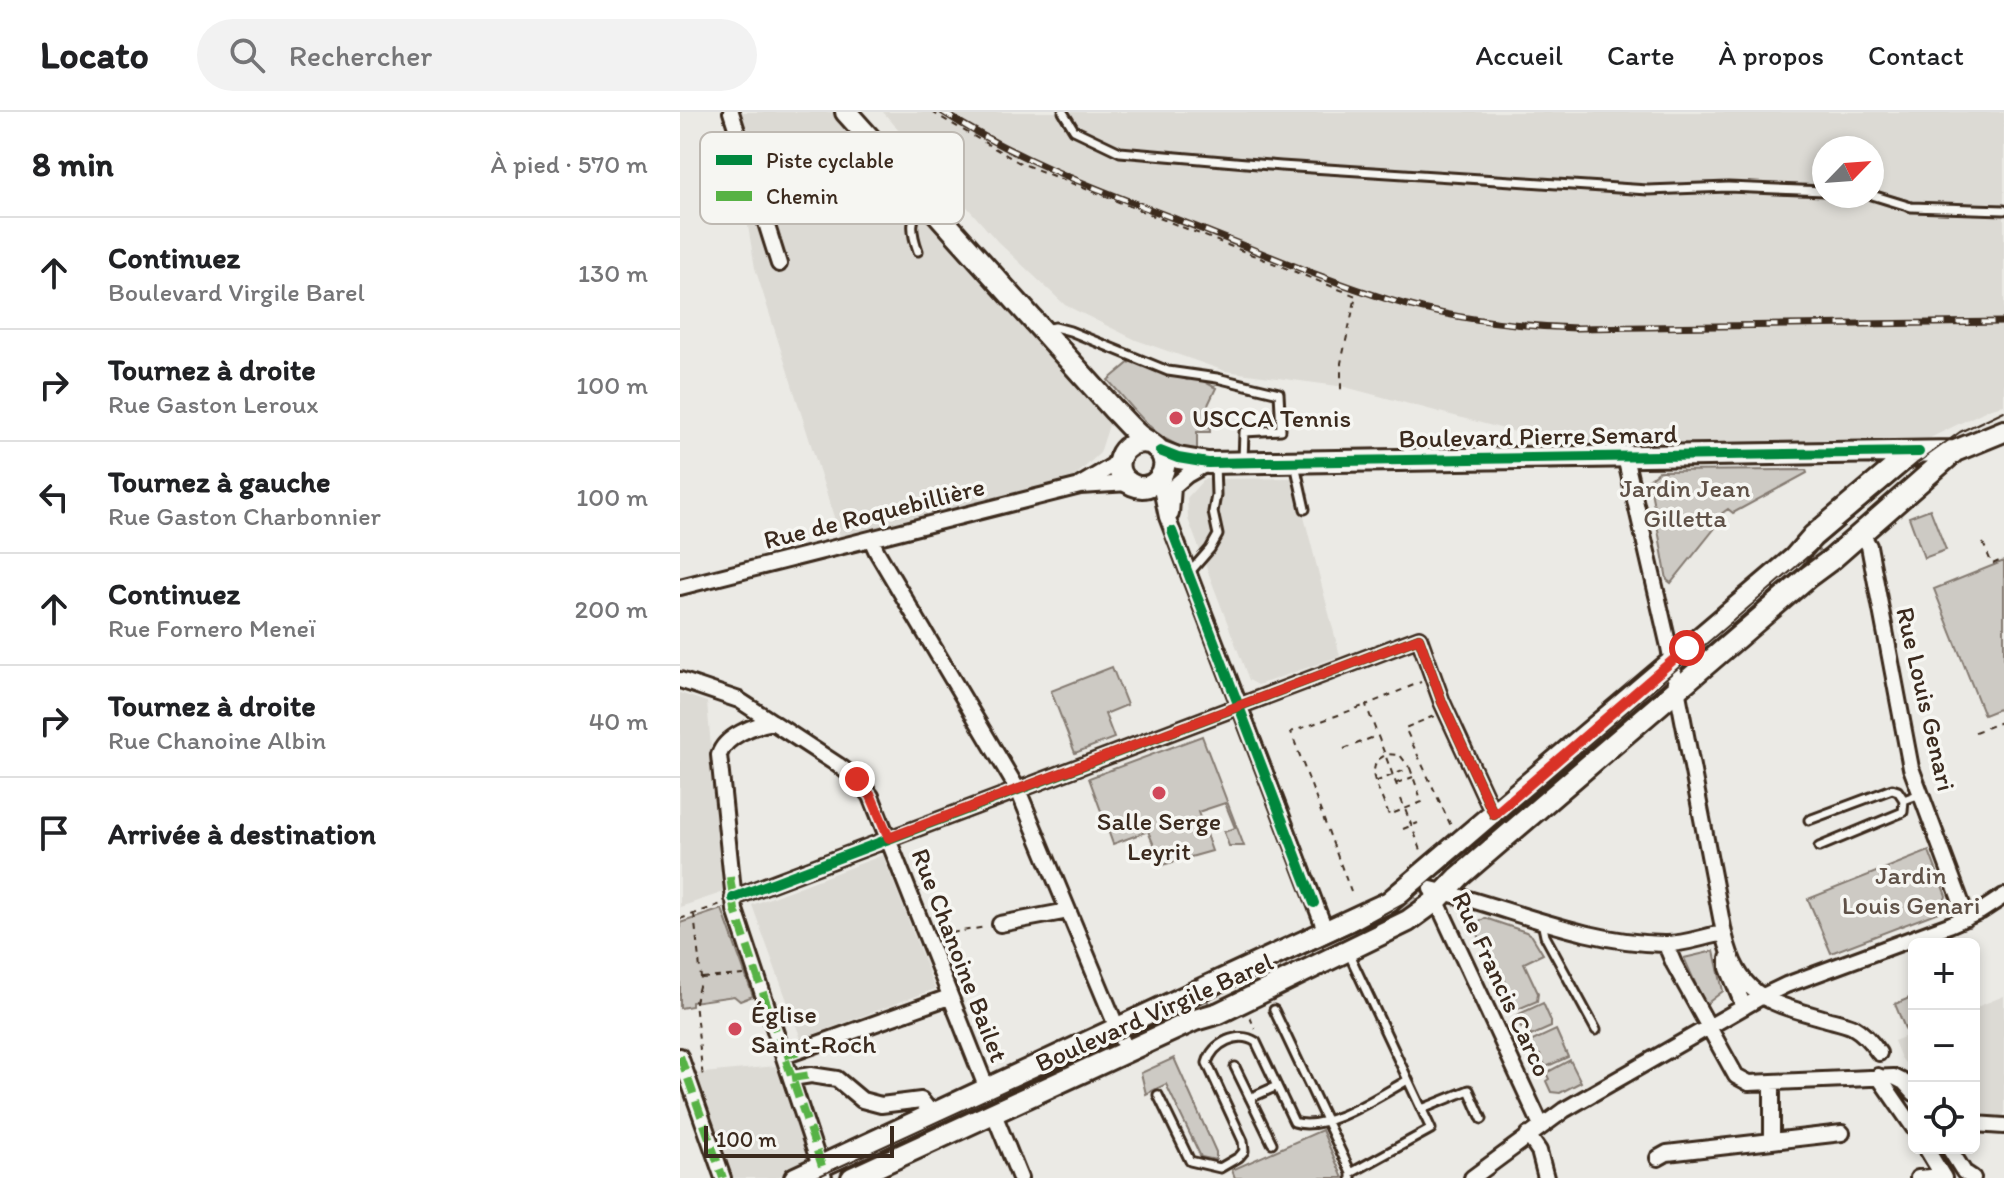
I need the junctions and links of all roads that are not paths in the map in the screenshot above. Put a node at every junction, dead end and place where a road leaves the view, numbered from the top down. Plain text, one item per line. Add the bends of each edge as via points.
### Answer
1 (731, 112) edge
2 (846, 112) edge
3 (1063, 112) edge
4 (737, 132) edge
5 (864, 132) edge
6 (1812, 190) edge
7 (1884, 199) edge
8 (2004, 210) edge
9 (766, 224) edge
10 (913, 224) edge
11 (948, 224) edge
12 (918, 251) dead end
13 (779, 264) dead end
14 (1042, 330) junction
15 (1114, 410) junction
16 (2004, 431) edge
17 (1154, 447) junction
18 (1955, 451) junction
19 (1919, 452) junction
20 (1825, 453) junction
21 (1121, 454) junction
22 (1625, 457) junction
23 (1294, 462) junction
24 (1211, 463) junction
25 (1243, 463) junction
26 (1147, 481) junction
27 (1080, 486) junction
28 (1864, 493) junction
29 (1305, 509) dead end
30 (1170, 524) junction
31 (1862, 534) junction
32 (871, 539) junction
33 (1188, 574) junction
34 (680, 587) edge
35 (1672, 661) junction
36 (680, 680) edge
37 (1678, 689) junction
38 (1238, 708) junction
39 (773, 722) junction
40 (1018, 790) junction
41 (1920, 794) junction
42 (1904, 800) junction
43 (1494, 815) junction
44 (1809, 820) dead end
45 (889, 838) junction
46 (1819, 847) dead end
47 (1428, 857) junction
48 (1438, 894) junction
49 (2004, 896) edge
50 (733, 898) junction
51 (1068, 911) junction
52 (1967, 918) junction
53 (1542, 922) junction
54 (1000, 924) road end
55 (1326, 932) junction
56 (1726, 939) junction
57 (1666, 945) junction
58 (1342, 954) junction
59 (949, 997) junction
60 (1761, 997) junction
61 (1744, 1007) junction
62 (1274, 1010) dead end
63 (1708, 1028) junction
64 (1117, 1029) junction
65 (1596, 1030) dead end
66 (1127, 1052) junction
67 (1879, 1053) dead end
68 (680, 1056) edge
69 (784, 1056) junction
70 (1235, 1067) dead end
71 (1878, 1076) junction
72 (792, 1078) junction
73 (1408, 1080) junction
74 (1772, 1083) junction
75 (1277, 1086) junction
76 (1908, 1086) edge
77 (987, 1089) junction
78 (686, 1095) edge
79 (1158, 1095) dead end
80 (1250, 1098) junction
81 (1422, 1109) junction
82 (994, 1114) junction
83 (933, 1115) junction
84 (1482, 1119) dead end
85 (1908, 1119) edge
86 (1327, 1122) junction
87 (1980, 1124) edge
88 (1541, 1125) junction
89 (2004, 1126) edge
90 (1842, 1133) dead end
91 (1528, 1135) junction
92 (1772, 1141) junction
93 (1272, 1143) dead end
94 (1930, 1154) edge
95 (1953, 1154) edge
96 (1658, 1158) dead end
97 (1220, 1168) junction
98 (886, 1171) edge
99 (823, 1172) edge
100 (1941, 1172) edge
101 (1351, 1176) edge
102 (723, 1178) edge
103 (795, 1178) edge
104 (852, 1178) edge
105 (1020, 1178) edge
106 (1225, 1178) edge
107 (1472, 1178) edge
108 (1546, 1178) edge
109 (1918, 1178) edge
110 (1973, 1178) edge

1 - 4 street
2 - 5 main road
3 - 6 lane via 1074,130 1120,152 1632,189
7 - 8 lane via 1911,207
9 - 13 street
10 - 12 lane
11 - 14 main road
14 - 15 main road
14 - 25 lane via 1070,331 1168,371 1279,393 1281,430 1244,432
15 - 17 main road
15 - 21 main road
16 - 18 main road
17 - 21 main road via 1138,442
17 - 24 main road, Boulevard Pierre Semard via 1178,458
17 - 26 main road via 1164,463
18 - 19 main road
18 - 31 main road, Boulevard Virgile Barel
19 - 20 main road, Boulevard Pierre Semard
19 - 28 main road, Boulevard Virgile Barel
20 - 22 main road, Boulevard Pierre Semard
20 - 28 main road via 1863,472
21 - 26 main road via 1120,472
21 - 27 street, Rue de Roquebillière
22 - 23 main road, Boulevard Pierre Semard
22 - 35 street
23 - 25 main road, Boulevard Pierre Semard
23 - 29 lane
24 - 25 main road, Boulevard Pierre Semard
24 - 26 main road, Boulevard Pierre Semard
24 - 30 street via 1173,487
24 - 33 lane via 1218,535
26 - 27 street, Rue de Roquebillière
26 - 30 street
27 - 32 street, Rue de Roquebillière
28 - 35 main road, Boulevard Virgile Barel
30 - 33 street
31 - 37 main road, Boulevard Virgile Barel
31 - 41 street, Rue Louis Genari via 1869,546
32 - 34 street, Rue de Roquebillière
32 - 40 street
33 - 38 street
35 - 37 street
35 - 43 main road, Boulevard Virgile Barel
36 - 39 street, Rue Chanoine Bailet via 739,700
37 - 48 main road, Boulevard Virgile Barel
37 - 56 street
38 - 40 street
38 - 43 street via 1419,638
38 - 55 street
39 - 45 street, Rue Chanoine Bailet via 857,779 871,796
39 - 50 street via 745,731 725,744 719,755
40 - 45 street
40 - 51 street
41 - 42 lane
41 - 52 street, Rue Louis Genari
42 - 44 lane via 1892,789
42 - 46 lane via 1903,812
43 - 47 main road, Boulevard Virgile Barel
45 - 50 street
45 - 59 street, Rue Chanoine Bailet
47 - 48 street, Rue Francis Carco via 1427,875
47 - 55 main road, Boulevard Virgile Barel via 1389,902
48 - 53 street
48 - 58 main road, Boulevard Virgile Barel via 1408,921
48 - 88 street, Rue Francis Carco
49 - 52 street
50 - 69 street
51 - 54 street
51 - 64 street
52 - 60 street
53 - 57 street
53 - 65 lane
55 - 58 main road
55 - 64 main road, Boulevard Virgile Barel
56 - 57 street
56 - 60 street via 1735,966
56 - 61 street via 1728,968
57 - 63 street
58 - 66 main road, Boulevard Virgile Barel
58 - 73 lane
59 - 69 street
59 - 77 street, Rue Chanoine Bailet
60 - 61 street
60 - 67 street via 1852,1027
61 - 63 street
62 - 86 lane
63 - 74 street via 1736,1076 1749,1083
63 - 88 street
64 - 66 street
64 - 77 main road, Boulevard Virgile Barel
66 - 82 main road, Boulevard Virgile Barel
68 - 78 street
69 - 72 street
70 - 80 lane
71 - 74 street
71 - 76 street via 1894,1077
71 - 85 street
72 - 83 street via 837,1079 862,1100 881,1105 921,1100
72 - 99 street
73 - 81 lane
73 - 86 lane
74 - 92 street
75 - 80 lane
75 - 86 lane via 1294,1122
75 - 97 lane via 1256,1042 1247,1037 1236,1037 1210,1053 1207,1063 1244,1151
77 - 83 main road, Boulevard Virgile Barel
78 - 102 street
79 - 97 lane via 1190,1161
80 - 93 lane
81 - 84 lane via 1469,1090
81 - 101 lane via 1431,1129
82 - 98 main road, Boulevard Virgile Barel
82 - 105 street
83 - 99 main road, Boulevard Virgile Barel
86 - 101 lane
87 - 89 street
88 - 91 street
90 - 92 street
91 - 107 street
91 - 108 street
92 - 96 street
94 - 100 street
95 - 110 street
97 - 106 lane
98 - 104 main road, Boulevard Virgile Barel
99 - 103 main road, Boulevard Virgile Barel
100 - 109 street

